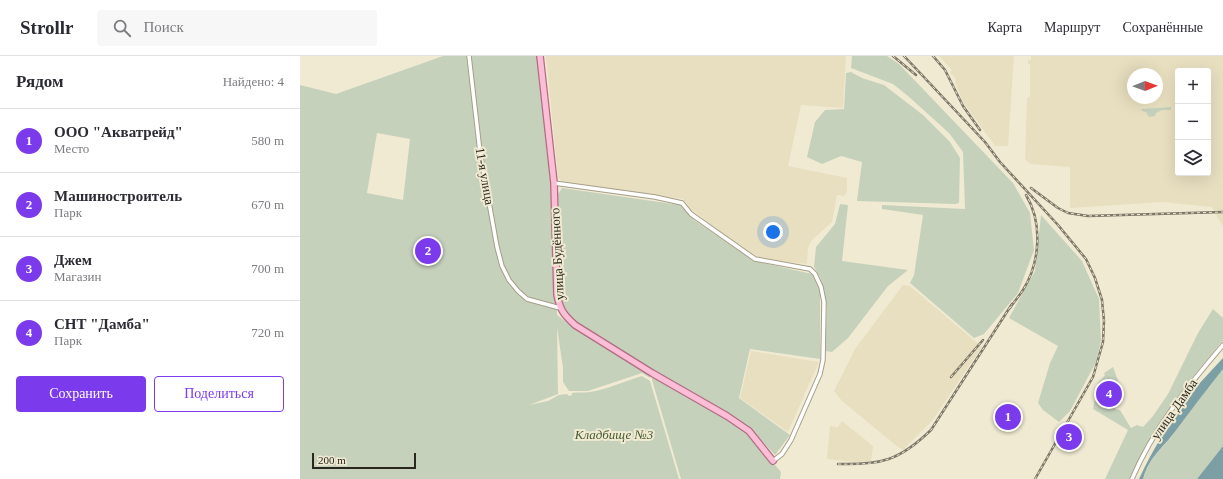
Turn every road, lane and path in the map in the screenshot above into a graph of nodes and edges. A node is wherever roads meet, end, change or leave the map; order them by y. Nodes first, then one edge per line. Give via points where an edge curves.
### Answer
1 (469, 56) edge
2 (540, 56) edge
3 (554, 183) junction
4 (560, 308) junction
5 (1223, 345) edge
6 (773, 461) joint
7 (1132, 479) edge

1 - 4 street, 11-я улица via 480,152 497,246 508,280 527,298
2 - 3 main road, улица Будённого
3 - 4 main road, улица Будённого via 557,295
3 - 6 street via 682,203 691,214 755,259 810,269 815,274 824,302 823,360 820,374 791,440 782,454
4 - 6 main road, улица Будённого via 575,325 749,430
5 - 7 street, улица Дамба via 1197,376 1155,435

